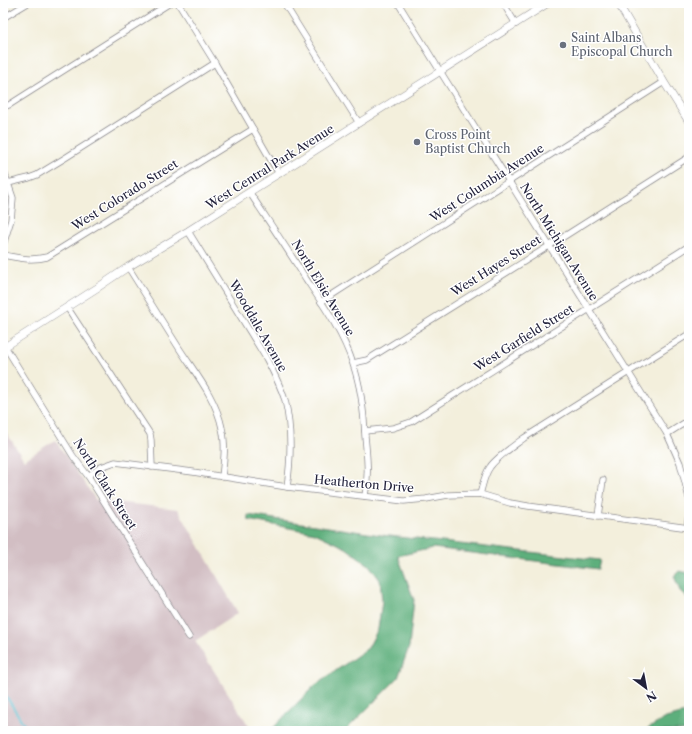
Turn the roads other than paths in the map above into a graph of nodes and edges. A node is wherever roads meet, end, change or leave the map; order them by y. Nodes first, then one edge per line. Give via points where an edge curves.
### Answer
1 (28, 3) edge
2 (170, 3) edge
3 (178, 3) edge
4 (284, 3) edge
5 (398, 3) edge
6 (503, 3) edge
7 (548, 3) edge
8 (618, 3) edge
9 (3, 18) edge
10 (516, 24) junction
11 (215, 63) junction
12 (440, 71) junction
13 (664, 82) junction
14 (3, 107) edge
15 (689, 122) edge
16 (359, 123) junction
17 (253, 129) junction
18 (689, 157) edge
19 (3, 169) edge
20 (279, 174) junction
21 (509, 182) junction
22 (8, 183) junction
23 (250, 193) junction
24 (188, 231) junction
25 (3, 245) edge
26 (549, 246) junction
27 (689, 246) edge
28 (3, 255) edge
29 (128, 267) junction
30 (321, 302) junction
31 (67, 307) junction
32 (589, 310) junction
33 (689, 334) edge
34 (4, 346) edge
35 (353, 363) junction
36 (628, 373) junction
37 (689, 420) edge
38 (365, 431) junction
39 (667, 434) junction
40 (152, 467) junction
41 (88, 476) junction
42 (222, 477) junction
43 (603, 480) dead end
44 (287, 487) junction
45 (480, 494) junction
46 (365, 496) junction
47 (689, 498) edge
48 (689, 514) edge
49 (598, 516) junction
50 (688, 528) edge
51 (189, 637) dead end

1 - 9 street
2 - 14 street
3 - 11 street
4 - 16 street
5 - 12 street, North Michigan Avenue
6 - 10 street
7 - 10 street, West Central Park Avenue
8 - 13 street
10 - 12 street, West Central Park Avenue
11 - 17 street
11 - 22 street via 65,158 29,178
12 - 16 street, West Central Park Avenue
12 - 21 street, North Michigan Avenue
13 - 15 street
13 - 21 street, West Columbia Avenue
16 - 20 street, West Central Park Avenue
17 - 20 street
17 - 28 street, West Colorado Street via 47,257 26,259
18 - 26 street, West Hayes Street
19 - 22 street
20 - 23 street, West Central Park Avenue
21 - 26 street, North Michigan Avenue
21 - 30 street, West Columbia Avenue
22 - 25 street via 13,208
23 - 24 street, West Central Park Avenue
23 - 30 street, North Elsie Avenue
24 - 29 street, West Central Park Avenue
24 - 44 street, Wooddale Avenue via 277,379 285,400 290,428
26 - 32 street, North Michigan Avenue
26 - 35 street, West Hayes Street via 367,360
27 - 32 street, West Garfield Street
29 - 31 street, West Central Park Avenue
29 - 42 street via 212,401 224,440
30 - 35 street, North Elsie Avenue via 336,326
31 - 34 street, West Central Park Avenue
31 - 40 street via 150,434
32 - 36 street, North Michigan Avenue
32 - 38 street, West Garfield Street via 411,422 393,428
33 - 36 street
34 - 41 street, North Clark Street via 72,456
35 - 38 street, North Elsie Avenue
36 - 39 street, North Michigan Avenue
36 - 45 street via 524,438 503,455 490,467
37 - 39 street
38 - 46 street, North Elsie Avenue
39 - 47 street, North Michigan Avenue via 680,463
40 - 41 street, Heatherton Drive via 115,462
40 - 42 street, Heatherton Drive
41 - 51 street, North Clark Street
42 - 44 street, Heatherton Drive
43 - 49 street
44 - 46 street, Heatherton Drive
45 - 46 street, Heatherton Drive via 404,501
45 - 49 street, Heatherton Drive via 510,503
48 - 50 street
49 - 50 street, Heatherton Drive

